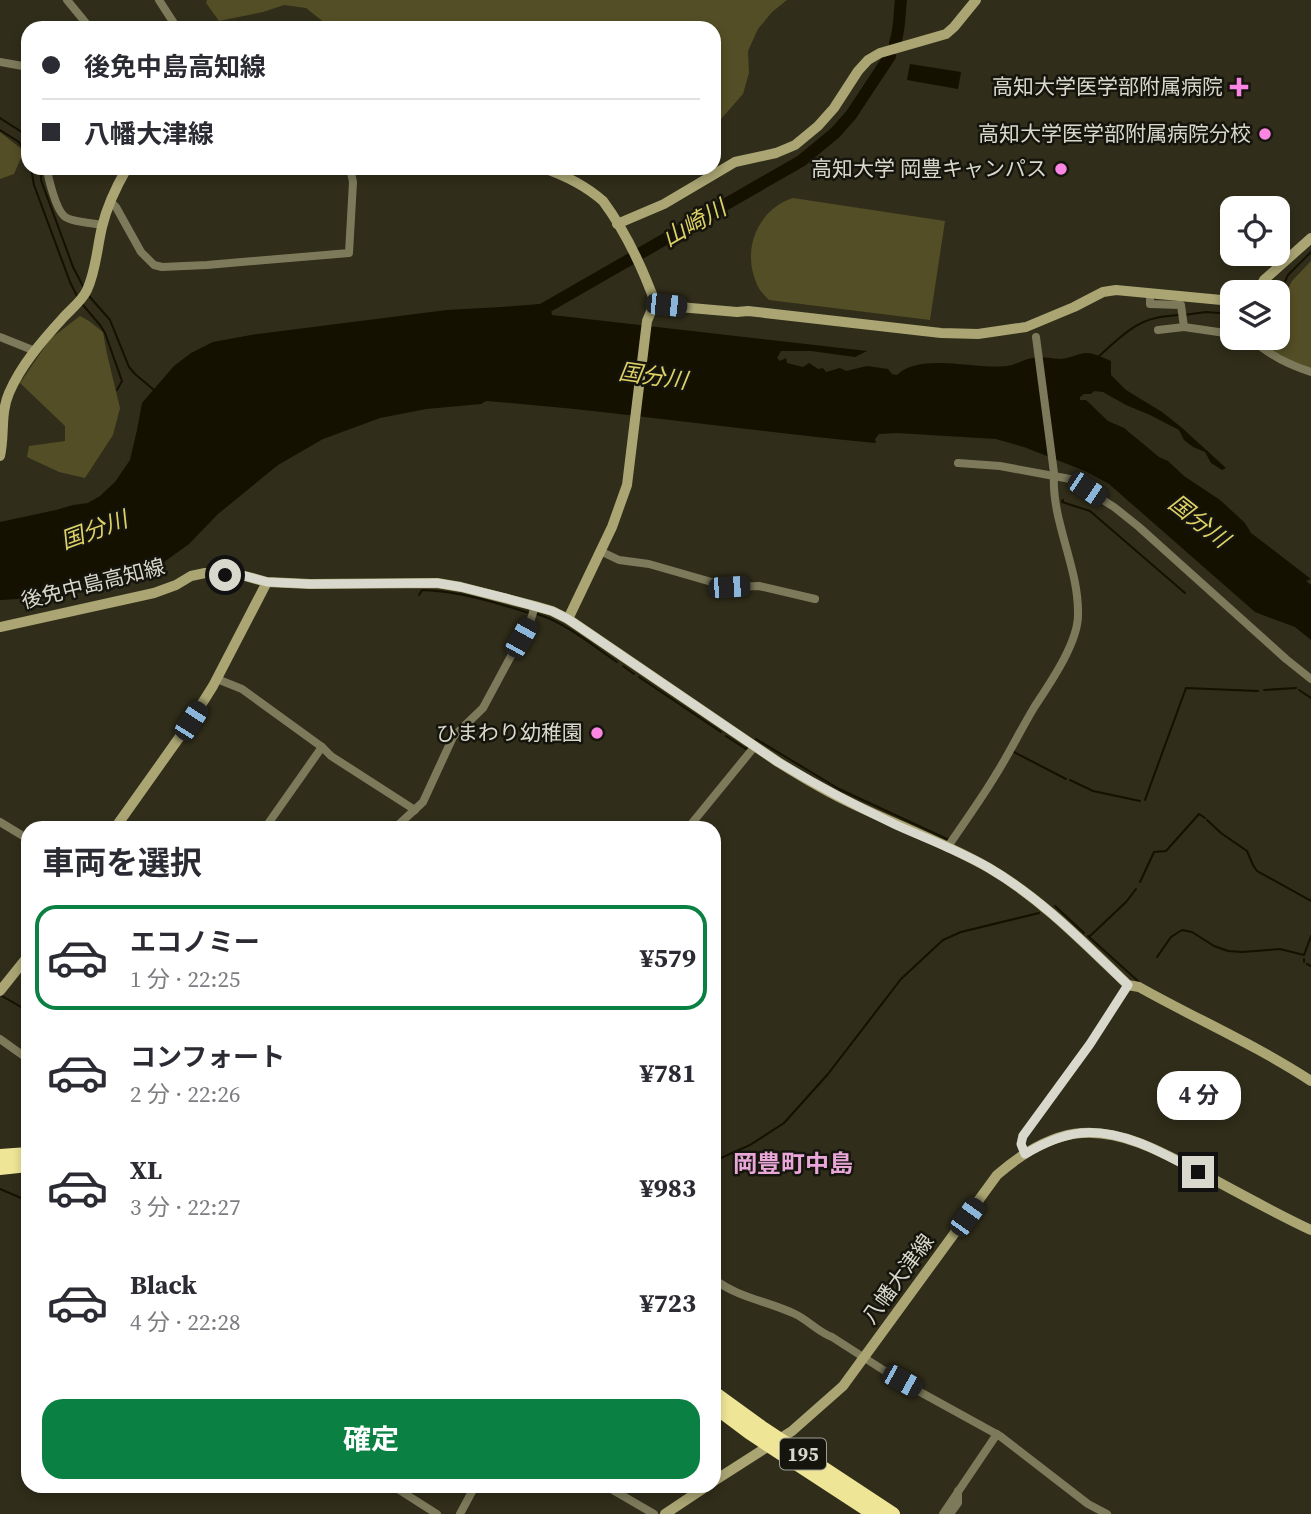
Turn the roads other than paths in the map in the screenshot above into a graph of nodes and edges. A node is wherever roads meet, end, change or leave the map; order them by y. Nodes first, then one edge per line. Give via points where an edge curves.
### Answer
1 (67, 0) edge
2 (159, 0) edge
3 (976, 0) edge
4 (84, 21) edge
5 (172, 21) edge
6 (0, 62) edge
7 (21, 66) edge
8 (721, 170) edge
9 (48, 175) edge
10 (123, 175) edge
11 (352, 175) edge
12 (558, 175) edge
13 (713, 175) edge
14 (110, 201) junction
15 (617, 223) junction
16 (103, 225) junction
17 (1311, 238) edge
18 (1264, 280) edge
19 (1150, 295) junction
20 (1220, 300) edge
21 (653, 309) junction
22 (1031, 324) junction
23 (1184, 324) junction
24 (1158, 330) dead end
25 (1220, 332) edge
26 (0, 337) edge
27 (1036, 338) joint
28 (1266, 350) edge
29 (35, 351) junction
30 (1311, 372) edge
31 (0, 456) edge
32 (958, 463) dead end
33 (1054, 475) junction
34 (600, 551) junction
35 (267, 582) junction
36 (815, 599) dead end
37 (534, 606) junction
38 (568, 619) junction
39 (0, 627) edge
40 (217, 679) junction
41 (1311, 679) edge
42 (755, 746) junction
43 (322, 747) junction
44 (415, 810) junction
45 (120, 821) edge
46 (270, 821) edge
47 (403, 821) edge
48 (694, 821) edge
49 (0, 822) edge
50 (21, 835) edge
51 (947, 848) junction
52 (21, 965) edge
53 (1128, 985) junction
54 (0, 991) edge
55 (0, 1039) edge
56 (21, 1054) edge
57 (1310, 1077) edge
58 (21, 1154) edge
59 (1025, 1154) junction
60 (0, 1156) edge
61 (21, 1166) edge
62 (0, 1168) edge
63 (1311, 1230) edge
64 (721, 1284) edge
65 (864, 1358) junction
66 (721, 1399) edge
67 (721, 1410) edge
68 (997, 1434) junction
69 (774, 1442) junction
70 (721, 1476) edge
71 (958, 1491) junction
72 (404, 1493) edge
73 (471, 1493) edge
74 (618, 1493) edge
75 (696, 1493) edge
76 (438, 1514) edge
77 (460, 1514) edge
78 (654, 1514) edge
79 (665, 1514) edge
80 (874, 1514) edge
81 (893, 1514) edge
82 (943, 1514) edge
83 (950, 1514) edge
84 (1107, 1514) edge

1 - 4 street
2 - 5 street
3 - 8 street via 946,34 868,60 834,108 795,145
6 - 7 street
9 - 16 street via 62,215
10 - 14 street
11 - 14 street via 349,253 162,267 141,252
12 - 15 street via 596,195
13 - 15 street via 664,204
14 - 16 street
15 - 21 street via 646,278
16 - 29 street via 83,295
17 - 18 street
19 - 20 street
19 - 22 street via 1103,292
19 - 23 street via 1150,304 1181,305
21 - 22 street via 761,313 965,334
21 - 34 street via 646,330 627,485
22 - 27 street
23 - 24 street
23 - 25 street
26 - 29 street
27 - 33 street
28 - 30 street
29 - 31 street via 8,393 2,412
32 - 33 street
33 - 41 street via 1070,479 1114,507
33 - 51 street via 1059,522 1076,587 1075,634 999,770
34 - 36 street via 619,560 644,562 729,587 759,586
34 - 38 street
35 - 37 street, 後免中島高知線 via 437,583
35 - 39 street, 後免中島高知線 via 197,574 154,593
35 - 40 street
37 - 38 street, 後免中島高知線
37 - 44 street via 493,692 453,737
38 - 42 street, 後免中島高知線
40 - 43 street via 242,689
40 - 45 street
42 - 48 street
42 - 51 street, 後免中島高知線 via 850,803
43 - 44 street
43 - 46 street
44 - 47 street
49 - 50 street
51 - 53 street, 後免中島高知線 via 1024,891
52 - 54 street
53 - 57 street, 後免中島高知線
53 - 59 street via 1023,1136
55 - 56 street
58 - 60 highway
59 - 63 street, 八幡大津線 via 1057,1138 1081,1133 1125,1138
59 - 65 street, 八幡大津線 via 997,1175
61 - 62 highway
64 - 65 street via 796,1314
65 - 68 street
65 - 69 street, 八幡大津線 via 843,1386
66 - 69 highway, 195
67 - 69 highway, 195
68 - 71 street
68 - 84 street
69 - 70 street, 八幡大津線
69 - 80 highway, 195
69 - 81 highway, 195
71 - 82 street
71 - 83 street via 958,1503
72 - 76 street
73 - 77 street
74 - 78 street
75 - 79 street

